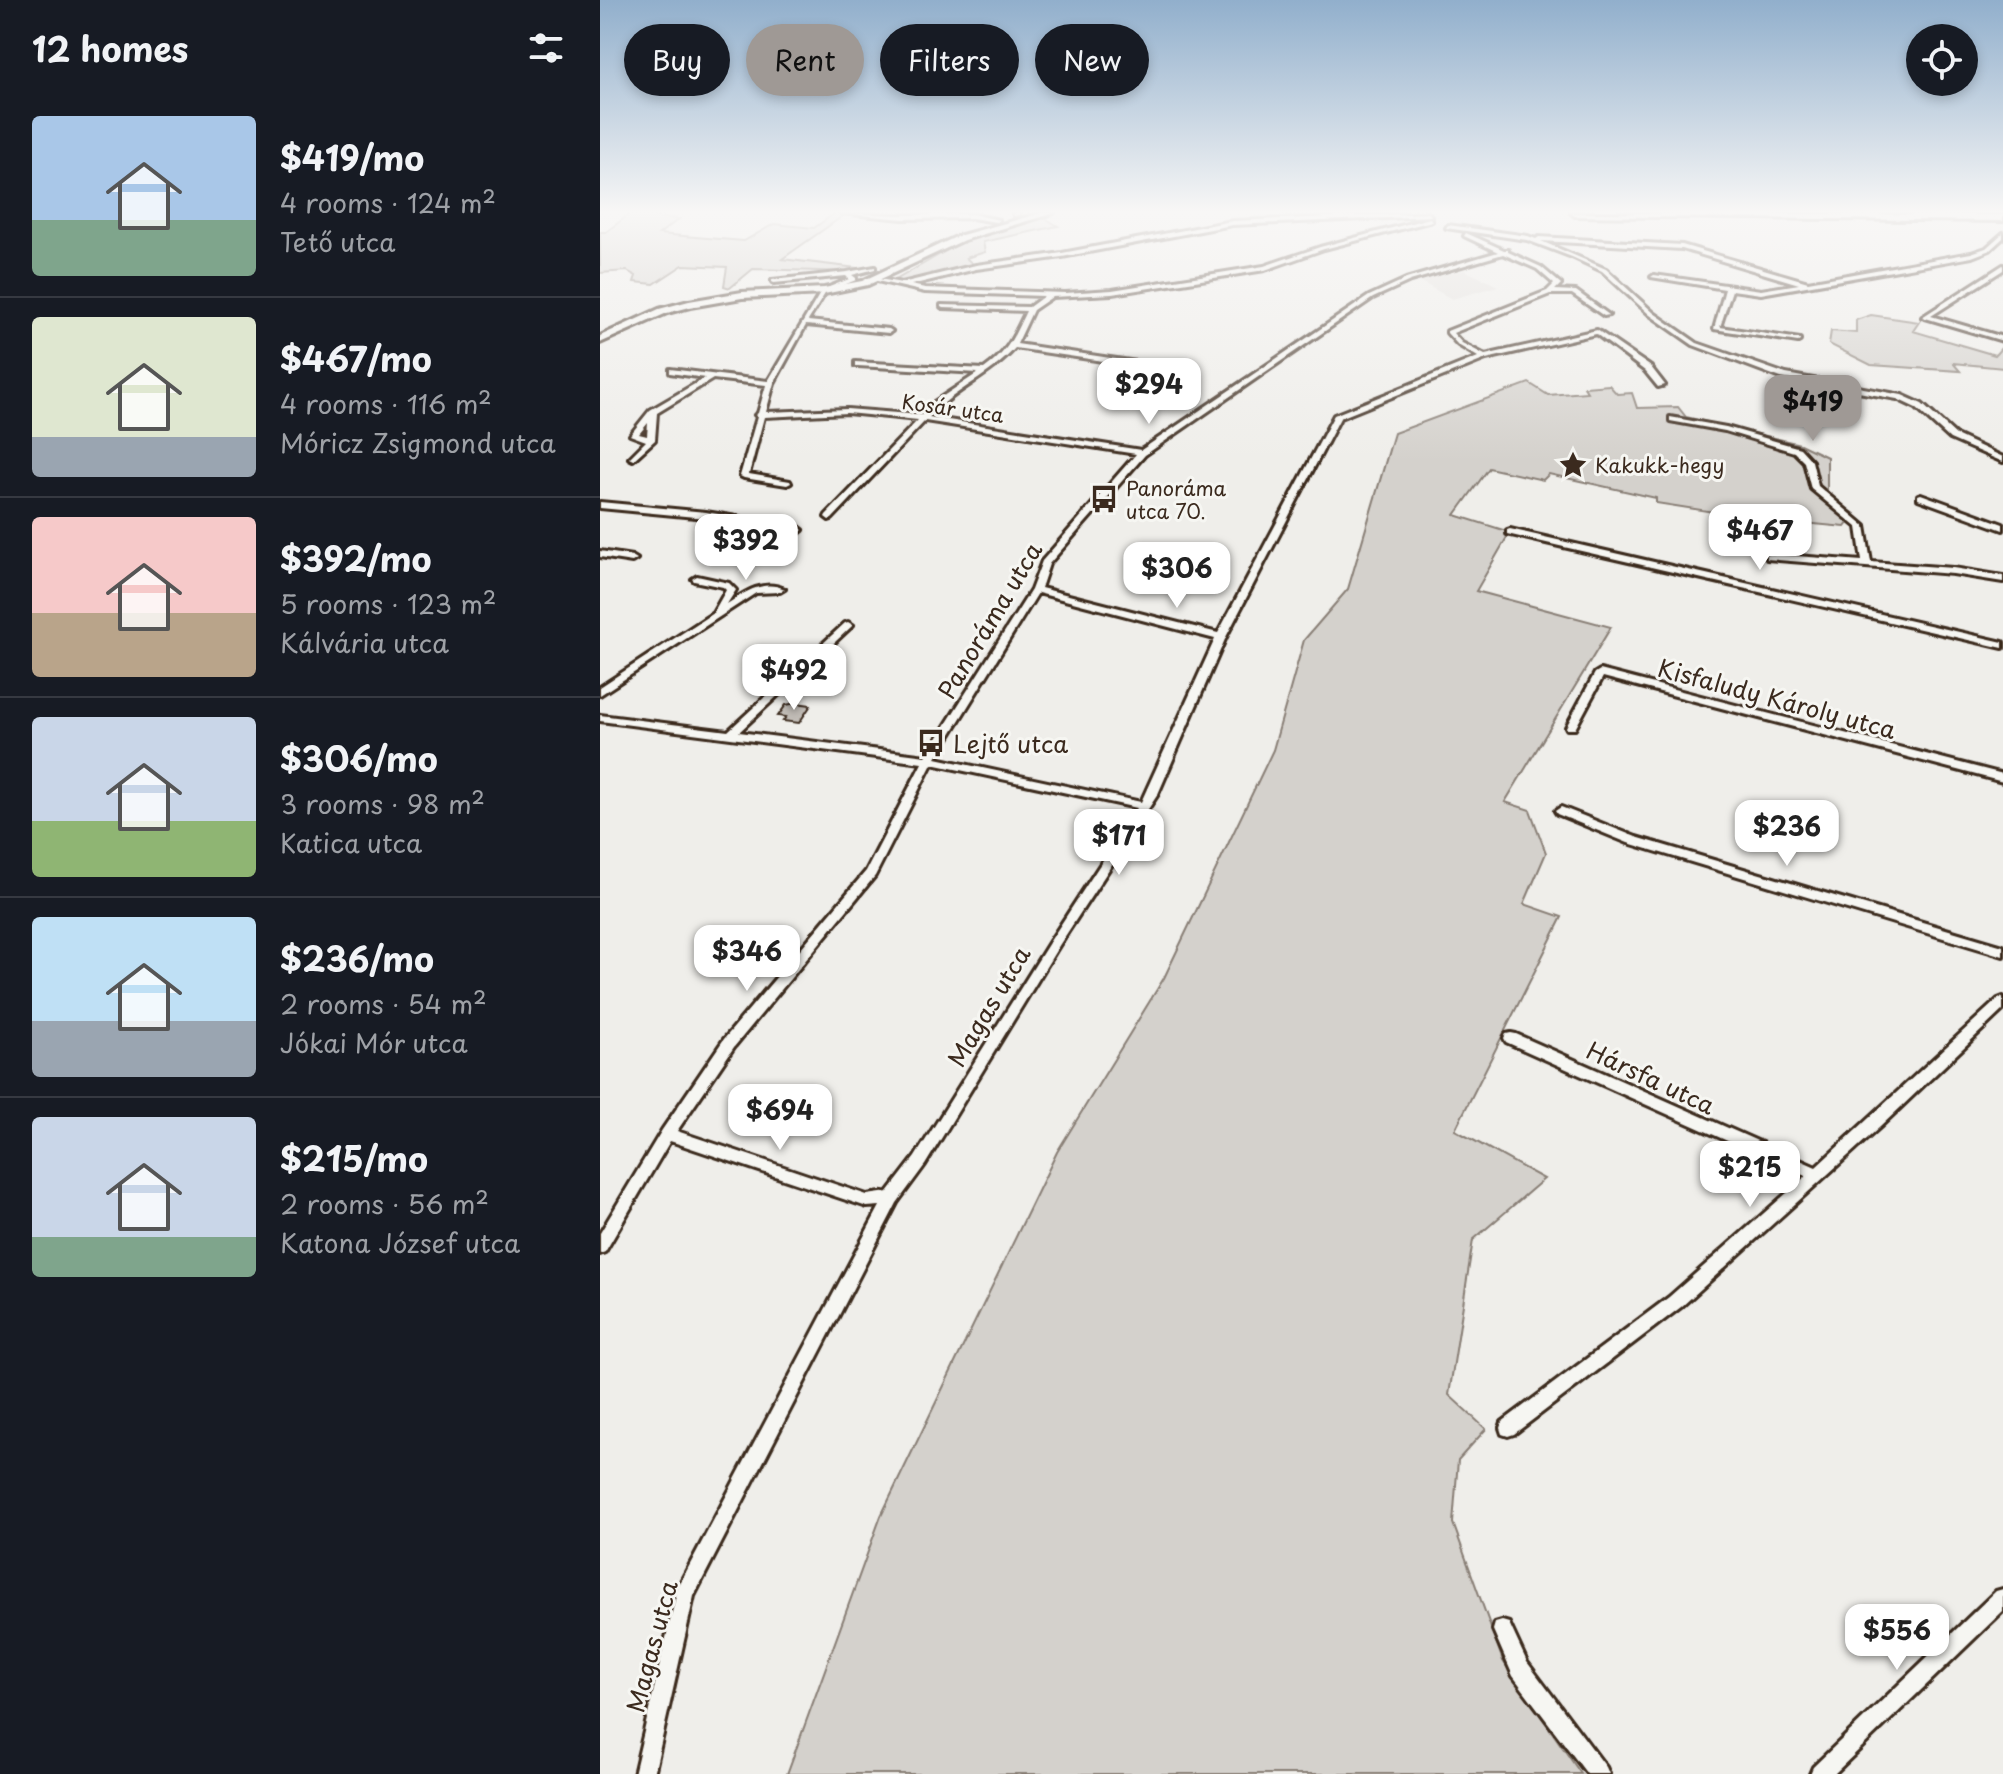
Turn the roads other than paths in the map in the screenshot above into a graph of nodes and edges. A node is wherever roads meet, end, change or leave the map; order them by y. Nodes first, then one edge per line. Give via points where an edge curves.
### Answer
1 (738, 296) edge
2 (821, 296) edge
3 (1048, 296) edge
4 (1374, 296) edge
5 (1540, 296) edge
6 (1579, 296) edge
7 (1632, 296) edge
8 (1726, 296) edge
9 (1958, 296) edge
10 (943, 306) dead end
11 (1030, 309) junction
12 (1606, 315) dead end
13 (804, 323) junction
14 (889, 331) dead end
15 (2002, 339) edge
16 (600, 340) edge
17 (1798, 340) dead end
18 (1013, 346) junction
19 (1484, 357) junction
20 (858, 364) dead end
21 (1157, 367) dead end
22 (673, 371) dead end
23 (988, 371) junction
24 (712, 377) junction
25 (770, 383) junction
26 (1661, 385) dead end
27 (653, 412) junction
28 (759, 415) junction
29 (924, 418) junction
30 (1673, 419) dead end
31 (651, 440) junction
32 (1142, 453) junction
33 (633, 458) dead end
34 (2003, 460) edge
35 (787, 483) dead end
36 (1921, 497) dead end
37 (600, 505) edge
38 (829, 517) dead end
39 (2003, 527) edge
40 (799, 530) dead end
41 (1510, 532) dead end
42 (600, 554) edge
43 (1770, 557) dead end
44 (632, 559) dead end
45 (1867, 563) junction
46 (697, 579) dead end
47 (2003, 579) edge
48 (780, 589) dead end
49 (1036, 590) junction
50 (713, 618) junction
51 (848, 625) dead end
52 (1221, 637) junction
53 (2003, 645) edge
54 (600, 692) edge
55 (600, 718) edge
56 (1571, 727) dead end
57 (731, 734) junction
58 (929, 760) junction
59 (2003, 778) edge
60 (1145, 806) junction
61 (1561, 811) dead end
62 (2003, 951) edge
63 (2003, 1002) edge
64 (1511, 1038) dead end
65 (667, 1134) junction
66 (1818, 1175) junction
67 (892, 1198) junction
68 (600, 1247) edge
69 (1508, 1428) dead end
70 (2003, 1598) edge
71 (1502, 1630) dead end
72 (644, 1774) edge
73 (1599, 1774) edge
74 (1820, 1774) edge

1 - 16 main road via 663,311
2 - 13 street
3 - 11 street
4 - 32 street, Panoráma utca
5 - 19 street via 1449,332
6 - 12 street
7 - 34 street via 1695,344 1784,376 1899,397 1919,406 1953,437
8 - 17 street via 1716,328
9 - 15 street via 1925,317
10 - 11 street
11 - 18 street
13 - 14 street
13 - 25 street
18 - 21 street
18 - 23 street
19 - 26 street, Magas utca via 1597,332 1648,369
19 - 52 street, Magas utca via 1337,417
20 - 23 street
22 - 24 street
23 - 29 street
24 - 25 street
24 - 27 street
25 - 28 street
27 - 31 street
27 - 31 street via 634,435
28 - 29 street, Kosár utca via 847,411
28 - 35 street via 744,476
29 - 32 street, Kosár utca
29 - 38 street
30 - 45 street via 1797,450 1808,461 1814,487 1861,526
31 - 33 street
32 - 49 street, Panoráma utca via 1045,563
36 - 39 street
37 - 40 street
41 - 53 street
42 - 44 street
43 - 45 street
45 - 47 street
46 - 50 street via 731,590
48 - 50 street via 754,590
49 - 52 street
49 - 58 street, Panoráma utca
50 - 54 street
51 - 57 street
52 - 60 street, Magas utca
55 - 57 street
56 - 59 street, Kisfaludy Károly utca via 1600,673
57 - 58 street
58 - 60 street
58 - 65 street, Panoráma utca via 871,873 729,1043
60 - 67 street, Magas utca
61 - 62 street via 1632,840
63 - 66 street
64 - 66 street, Hársfa utca
65 - 67 street via 867,1201
65 - 68 street, Panoráma utca
66 - 69 street via 1675,1302
67 - 72 street, Magas utca via 685,1594
70 - 74 street
71 - 73 street via 1520,1669

